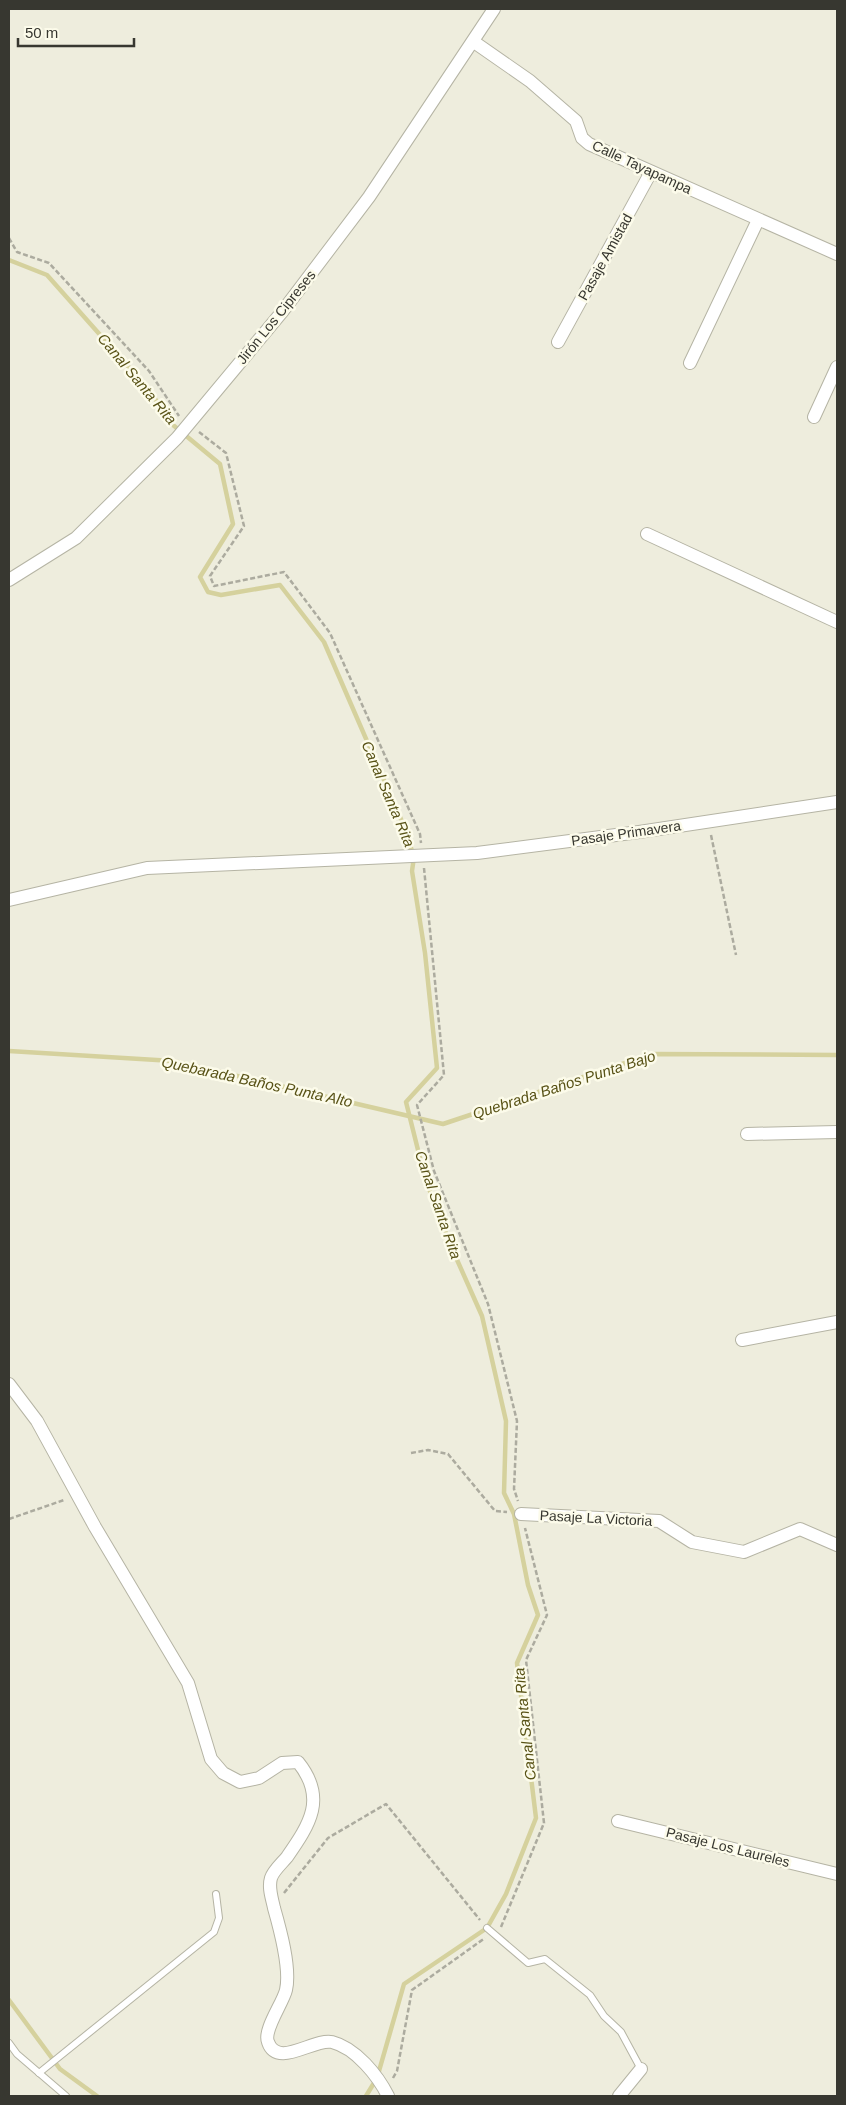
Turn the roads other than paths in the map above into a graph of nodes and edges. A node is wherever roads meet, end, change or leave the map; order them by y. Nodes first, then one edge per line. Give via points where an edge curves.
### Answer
1 (494, 9) edge
2 (474, 42) junction
3 (651, 172) junction
4 (758, 220) junction
5 (837, 254) edge
6 (558, 342) dead end
7 (690, 363) dead end
8 (837, 367) edge
9 (814, 417) dead end
10 (647, 534) dead end
11 (9, 580) edge
12 (837, 622) edge
13 (837, 802) edge
14 (9, 900) edge
15 (837, 1132) edge
16 (747, 1134) dead end
17 (837, 1322) edge
18 (742, 1340) dead end
19 (9, 1384) edge
20 (521, 1514) road end
21 (837, 1544) edge
22 (618, 1820) dead end
23 (837, 1874) edge
24 (216, 1894) dead end
25 (490, 1931) road end
26 (9, 2043) edge
27 (641, 2069) joint
28 (39, 2072) junction
29 (387, 2094) edge
30 (66, 2096) edge
31 (619, 2096) edge

1 - 2 street, Jirón Los Cipreses
2 - 3 street, Calle Tayapampa via 530,81 576,121 582,138 589,144
2 - 11 street, Jirón Los Cipreses via 369,197 282,312 178,438 76,538
3 - 4 street, Calle Tayapampa
3 - 6 street, Pasaje Amistad
4 - 5 street, Calle Tayapampa
4 - 7 street
8 - 9 street
10 - 12 street
13 - 14 street, Pasaje Primavera via 476,853 147,868
15 - 16 street
17 - 18 street
19 - 29 street via 37,1421 188,1683 211,1759 222,1773 240,1782 258,1778 282,1762 298,1762 308,1776 314,1798 310,1822 271,1878 270,1896 286,1960 286,1989 266,2034 268,2043 275,2052 288,2054 314,2044 332,2042 351,2051 377,2078
20 - 21 street, Pasaje La Victoria via 659,1521 692,1542 744,1552 800,1529
22 - 23 street, Pasaje Los Laureles
24 - 28 lane via 219,1918 214,1932
25 - 27 lane via 528,1963 545,1959 590,1996 621,2032
26 - 28 lane
27 - 31 street
28 - 30 lane

